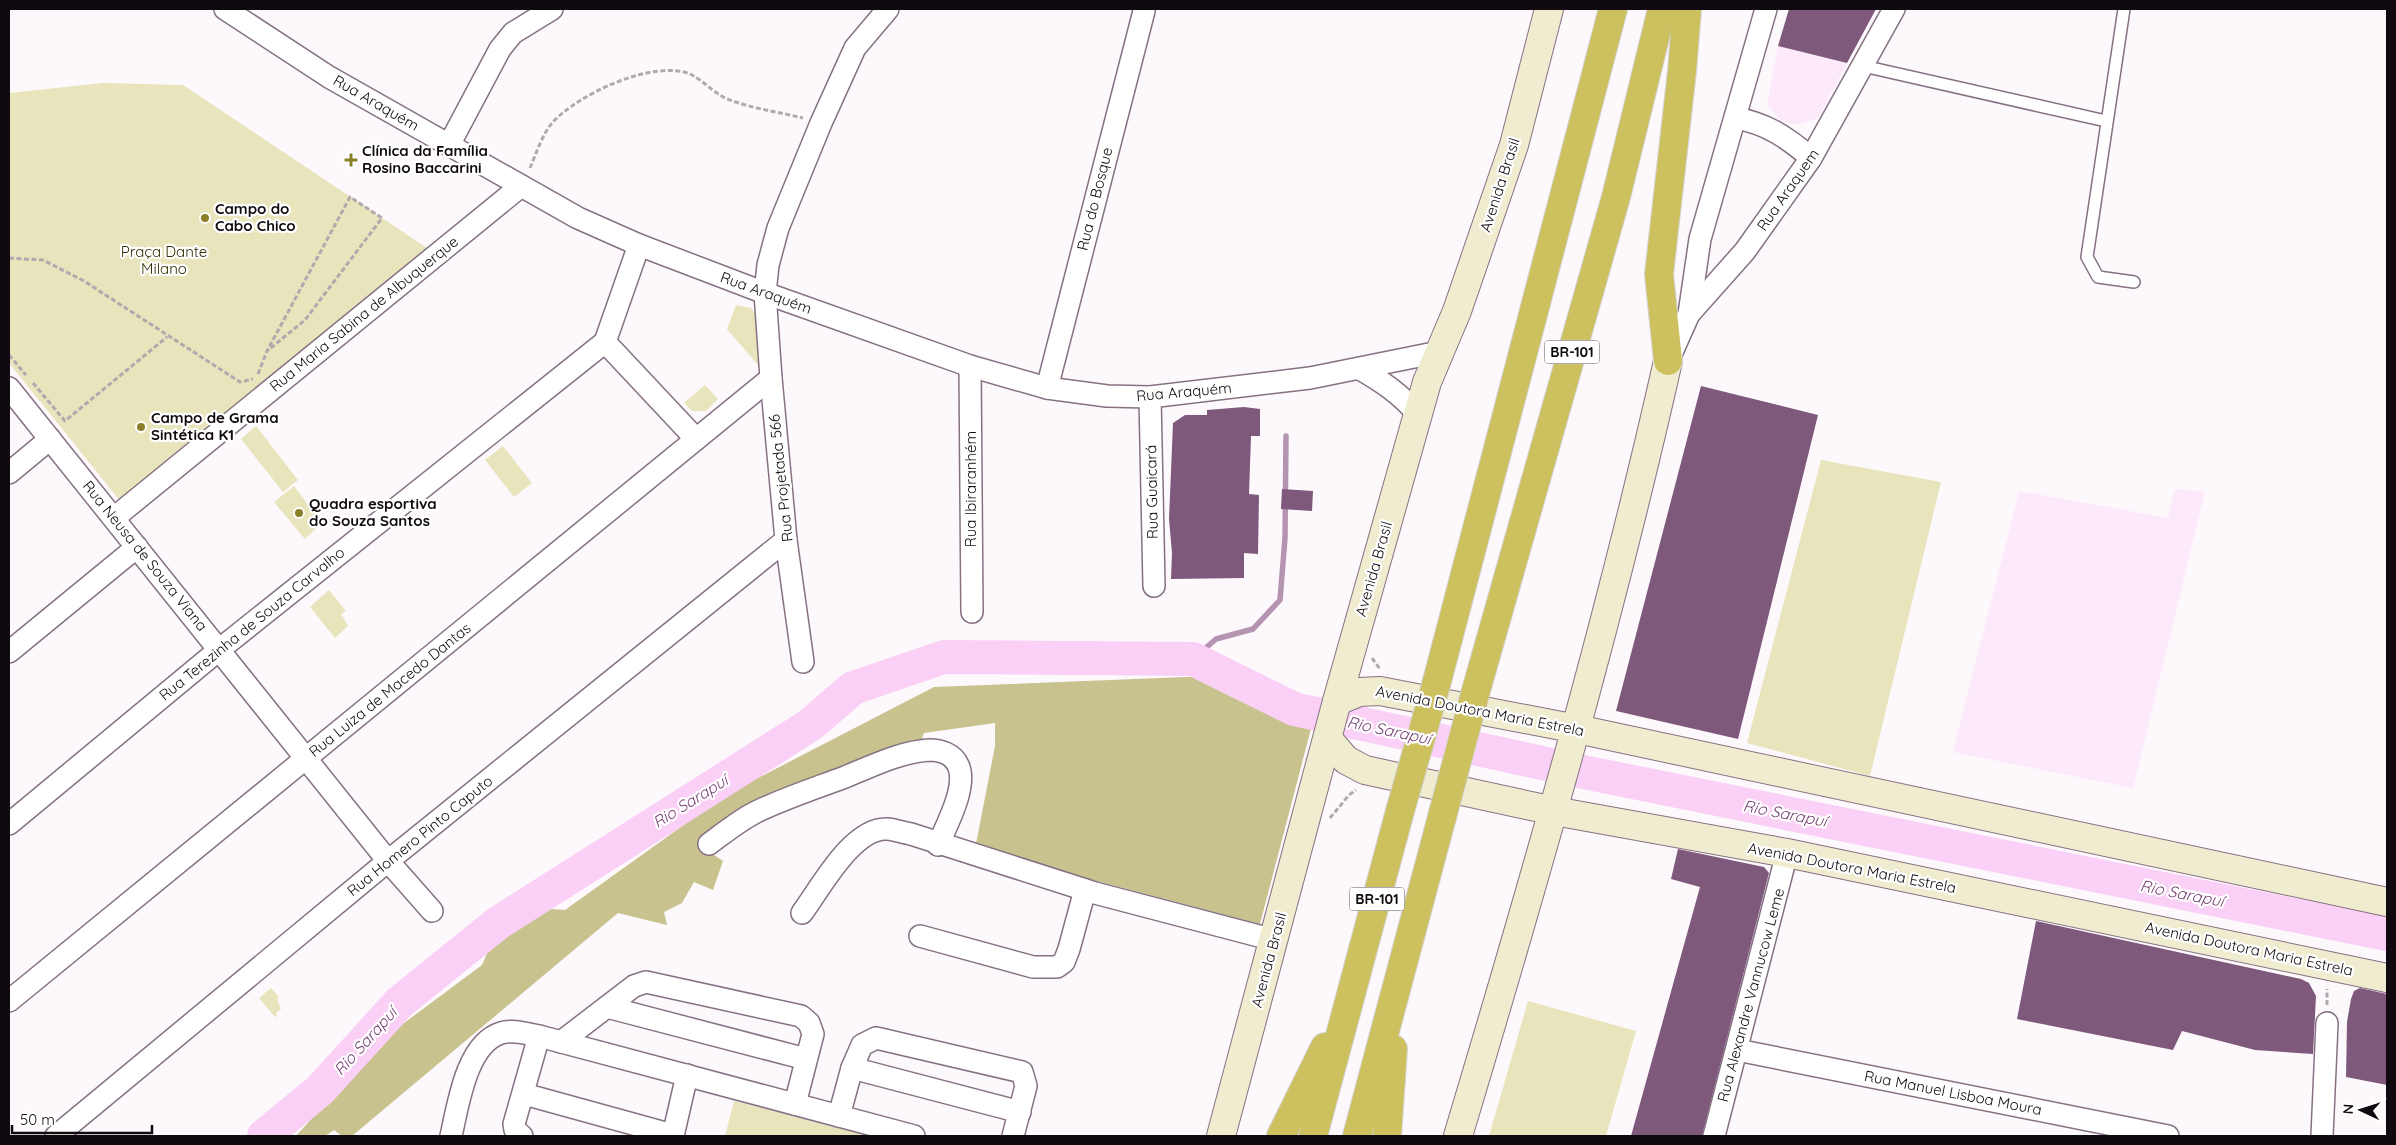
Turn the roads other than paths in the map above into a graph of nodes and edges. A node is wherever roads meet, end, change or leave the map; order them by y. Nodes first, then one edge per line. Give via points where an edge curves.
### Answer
1 (225, 9) edge
2 (552, 9) edge
3 (888, 9) edge
4 (1549, 9) edge
5 (1613, 9) edge
6 (1662, 9) edge
7 (1687, 9) edge
8 (1766, 9) edge
9 (1894, 9) edge
10 (2124, 9) edge
11 (1144, 11) dead end
12 (1863, 66) junction
13 (1735, 118) junction
14 (2106, 121) junction
15 (449, 145) junction
16 (1811, 158) junction
17 (521, 186) junction
18 (639, 245) junction
19 (2134, 282) dead end
20 (765, 294) junction
21 (1689, 314) junction
22 (605, 342) junction
23 (1439, 352) junction
24 (1668, 361) junction
25 (970, 366) junction
26 (1360, 369) junction
27 (771, 378) junction
28 (9, 388) edge
29 (1047, 388) junction
30 (1150, 397) junction
31 (1418, 414) junction
32 (50, 439) junction
33 (696, 439) junction
34 (9, 473) edge
35 (114, 518) junction
36 (786, 540) junction
37 (138, 547) junction
38 (1154, 586) dead end
39 (972, 612) dead end
40 (220, 649) junction
41 (9, 652) edge
42 (803, 662) dead end
43 (1588, 685) junction
44 (1336, 704) junction
45 (1328, 736) junction
46 (1614, 737) junction
47 (1573, 741) junction
48 (307, 757) junction
49 (1557, 801) junction
50 (1582, 816) junction
51 (9, 824) edge
52 (1547, 837) junction
53 (708, 844) dead end
54 (938, 844) junction
55 (1787, 854) junction
56 (388, 861) junction
57 (1085, 890) junction
58 (2387, 902) edge
59 (432, 911) dead end
60 (802, 914) dead end
61 (920, 936) dead end
62 (1274, 940) junction
63 (2387, 978) edge
64 (1398, 983) junction
65 (1354, 987) junction
66 (9, 1001) edge
67 (607, 1007) junction
68 (2327, 1023) road end
69 (539, 1036) junction
70 (561, 1042) junction
71 (1737, 1050) junction
72 (806, 1058) junction
73 (852, 1068) junction
74 (687, 1075) junction
75 (524, 1094) junction
76 (795, 1104) junction
77 (1020, 1112) junction
78 (839, 1116) junction
79 (56, 1136) edge
80 (450, 1136) edge
81 (522, 1136) edge
82 (673, 1136) edge
83 (914, 1136) edge
84 (1013, 1136) edge
85 (1221, 1136) edge
86 (1282, 1136) edge
87 (1313, 1136) edge
88 (1358, 1136) edge
89 (1387, 1136) edge
90 (1458, 1136) edge
91 (1714, 1136) edge
92 (2168, 1136) edge
93 (2322, 1136) edge

1 - 15 street, Rua Araquém via 329,77
2 - 15 street via 513,33 500,49
3 - 20 street, Rua Projetada 566 via 855,48 821,123 778,228 768,265
4 - 23 street, Avenida Brasil via 1514,145 1457,311
5 - 65 highway, BR-101, bridge
6 - 64 highway, BR-101, bridge via 1616,197
7 - 24 highway via 1660,274
8 - 13 street
9 - 12 street, Rua Araquem
10 - 14 lane
11 - 29 street, Rua do Bosque
12 - 14 lane
12 - 16 street, Rua Araquem
13 - 16 street via 1773,129
13 - 21 street via 1700,240
14 - 19 lane via 2087,257 2098,277
15 - 17 street, Rua Araquém
16 - 21 street, Rua Araquem via 1746,251
17 - 18 street, Rua Araquém via 578,218
17 - 35 street, Rua Maria Sabina de Albuquerque
18 - 20 street, Rua Araquém
18 - 22 street
20 - 25 street, Rua Araquém
20 - 27 street, Rua Projetada 566
21 - 24 street, Rua Araquem
22 - 33 street
22 - 40 street, Rua Terezinha de Souza Carvalho
23 - 26 street, Rua Araquém
23 - 31 street, Avenida Brasil
24 - 43 street via 1642,477
25 - 29 street, Rua Araquém
25 - 39 street, Rua Ibiraranhém
26 - 30 street, Rua Araquém
26 - 31 street via 1393,389
27 - 33 street, Rua Luiza de Macedo Dantas
27 - 36 street, Rua Projetada 566
28 - 32 street, Rua Neusa de Souza Viana
29 - 30 street, Rua Araquém via 1107,396
30 - 38 street, Rua Guaicará
31 - 44 street, Avenida Brasil
32 - 34 street
32 - 35 street, Rua Neusa de Souza Viana
33 - 48 street, Rua Luiza de Macedo Dantas
35 - 37 street, Rua Neusa de Souza Viana
36 - 42 street, Rua Projetada 566
36 - 56 street, Rua Homero Pinto Caputo
37 - 40 street, Rua Neusa de Souza Viana
37 - 41 street
40 - 48 street, Rua Neusa de Souza Viana
40 - 51 street, Rua Terezinha de Souza Carvalho
43 - 46 street via 1598,714
43 - 47 street
44 - 45 street, Avenida Brasil
44 - 47 street, Avenida Doutora Maria Estrela via 1359,692 1380,691
45 - 49 street, Avenida Doutora Maria Estrela via 1346,760 1365,770
45 - 62 street, Avenida Brasil
46 - 47 street, Avenida Doutora Maria Estrela
46 - 58 street, Avenida Doutora Maria Estrela
47 - 49 street
48 - 56 street, Rua Neusa de Souza Viana
48 - 66 street, Rua Luiza de Macedo Dantas
49 - 50 street, Avenida Doutora Maria Estrela
49 - 52 street
50 - 52 street via 1565,823
50 - 55 street, Avenida Doutora Maria Estrela
52 - 90 street
53 - 54 street via 755,813 782,800 901,755 930,750 943,751 953,757 959,766 961,780 956,803
54 - 57 street
54 - 60 street via 887,829 872,832 841,857
55 - 63 street, Avenida Doutora Maria Estrela
55 - 71 street, Rua Alexandre Vannucow Leme
56 - 59 street, Rua Neusa de Souza Viana
56 - 79 street, Rua Homero Pinto Caputo
57 - 61 street via 1069,949 1064,962 1057,967 1034,967
57 - 62 street
62 - 85 street, Avenida Brasil
64 - 88 highway, BR-101
64 - 89 highway
65 - 86 highway
65 - 87 highway, BR-101
67 - 70 street
67 - 72 street
67 - 72 street via 634,986 646,982 801,1016 809,1023 813,1034
68 - 93 street
69 - 70 street
69 - 75 street
69 - 80 street via 508,1032 486,1041 467,1071
70 - 74 street
71 - 91 street, Rua Alexandre Vannucow Leme
71 - 92 street, Rua Manuel Lisboa Moura
72 - 76 street
73 - 77 street
73 - 77 street via 862,1045 876,1038 1022,1072 1026,1086
73 - 78 street
74 - 76 street
74 - 82 street
75 - 81 street via 514,1124
75 - 82 street
76 - 78 street
77 - 84 street
78 - 83 street

